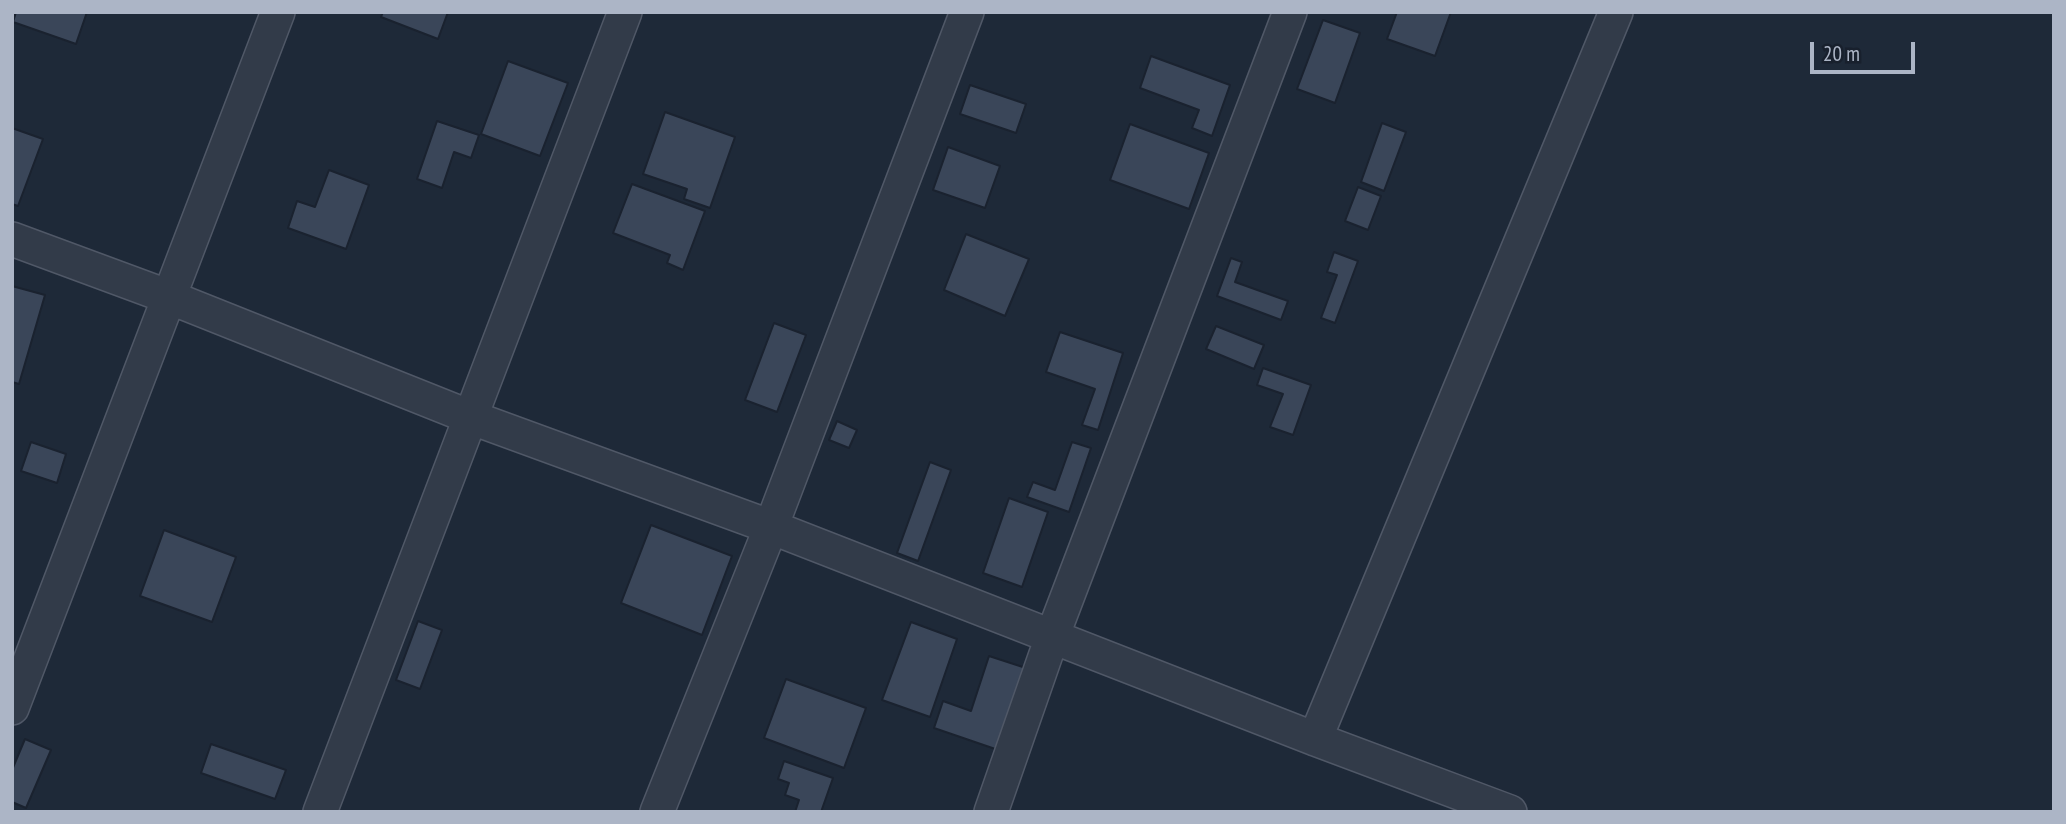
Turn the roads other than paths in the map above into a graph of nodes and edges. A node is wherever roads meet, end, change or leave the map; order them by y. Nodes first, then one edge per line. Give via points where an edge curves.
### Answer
1 (278, 12) edge
2 (625, 12) edge
3 (967, 12) edge
4 (1290, 12) edge
5 (1616, 12) edge
6 (12, 239) edge
7 (169, 297) junction
8 (470, 417) junction
9 (771, 527) junction
10 (1052, 637) junction
11 (12, 708) edge
12 (1315, 739) junction
13 (320, 812) edge
14 (657, 812) edge
15 (991, 812) edge
16 (1510, 812) edge

1 - 7 street
2 - 8 street
3 - 9 street
4 - 10 street
5 - 12 street
6 - 7 street
7 - 8 street
7 - 11 street
8 - 9 street
8 - 13 street
9 - 10 street
9 - 14 street
10 - 12 street
10 - 15 street
12 - 16 street

